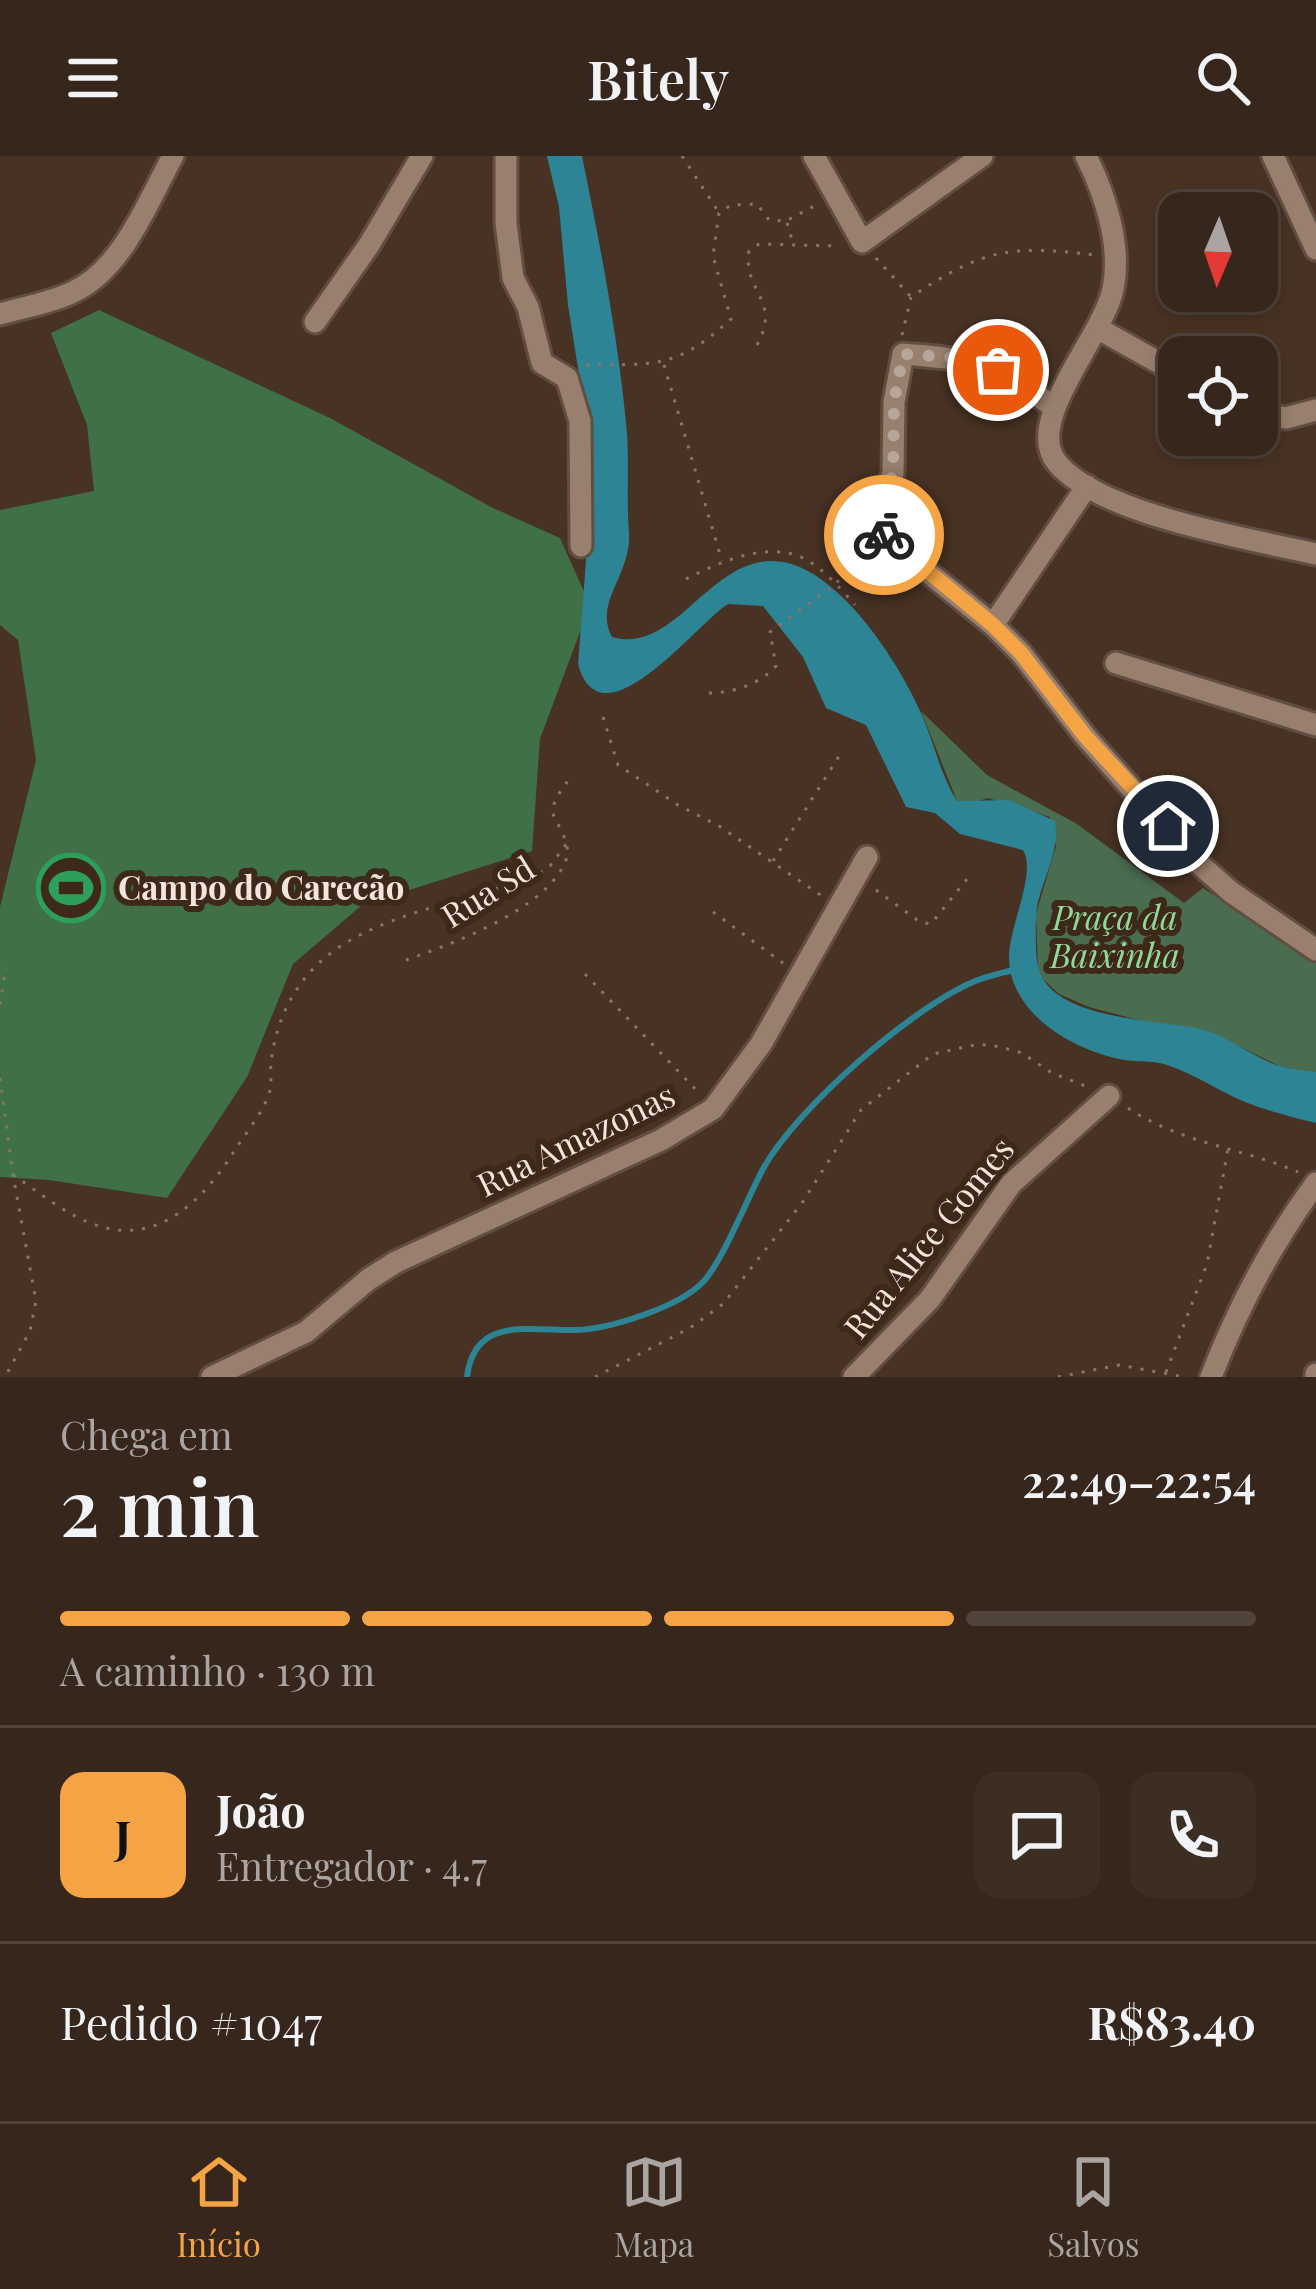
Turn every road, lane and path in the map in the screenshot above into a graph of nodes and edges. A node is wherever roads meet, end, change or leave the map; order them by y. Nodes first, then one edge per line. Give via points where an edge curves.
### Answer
1 (173, 156) edge
2 (422, 156) edge
3 (506, 156) edge
4 (682, 156) edge
5 (814, 156) edge
6 (982, 156) edge
7 (1086, 156) edge
8 (1273, 156) edge
9 (159, 167) edge
10 (834, 196) junction
11 (719, 213) junction
12 (786, 220) junction
13 (862, 242) junction
14 (793, 245) junction
15 (1315, 246) edge
16 (1114, 261) junction
17 (911, 297) junction
18 (0, 314) edge
19 (315, 322) dead end
20 (1099, 329) junction
21 (757, 345) dead end
22 (903, 354) junction
23 (1158, 362) edge
24 (664, 364) junction
25 (574, 366) dead end
26 (1054, 407) junction
27 (1316, 410) edge
28 (1278, 417) edge
29 (1087, 486) junction
30 (874, 528) junction
31 (581, 546) dead end
32 (1316, 554) edge
33 (722, 561) junction
34 (686, 579) dead end
35 (836, 584) junction
36 (855, 605) dead end
37 (993, 625) junction
38 (1116, 663) dead end
39 (710, 693) dead end
40 (603, 716) dead end
41 (1316, 725) edge
42 (841, 753) dead end
43 (571, 777) dead end
44 (567, 843) junction
45 (772, 862) junction
46 (862, 867) joint
47 (971, 874) dead end
48 (838, 908) junction
49 (713, 911) dead end
50 (1316, 950) edge
51 (406, 961) dead end
52 (6, 968) dead end
53 (585, 974) dead end
54 (799, 975) junction
55 (0, 1004) edge
56 (0, 1078) edge
57 (1109, 1096) junction
58 (713, 1108) junction
59 (1228, 1148) junction
60 (13, 1175) junction
61 (1308, 1178) edge
62 (1166, 1372) junction
63 (5, 1377) edge
64 (212, 1377) edge
65 (595, 1377) edge
66 (854, 1377) edge
67 (1058, 1377) edge
68 (1184, 1377) edge
69 (1211, 1377) edge

1 - 9 street
2 - 19 street
3 - 31 street via 513,278 542,363 567,378 580,421
4 - 11 path
5 - 10 street
6 - 13 street
7 - 16 street via 1105,203
8 - 15 street
9 - 18 street via 98,276 73,293
10 - 12 path
10 - 13 street
11 - 12 path via 757,204 769,220
11 - 24 path via 713,256 731,319
12 - 14 path
13 - 14 path
13 - 17 path
14 - 21 path via 749,251 746,268 767,307
16 - 17 path via 1001,251
16 - 20 street
17 - 22 path
20 - 23 street
20 - 26 street
22 - 26 street via 980,363
22 - 30 street via 893,473
24 - 25 path
24 - 33 path
26 - 29 street via 1051,454
27 - 28 street
29 - 32 street via 1171,518
29 - 37 street
30 - 35 path
30 - 37 street
33 - 34 path
33 - 35 path via 800,556
35 - 36 path
35 - 39 path via 770,632 776,666 769,674
37 - 50 street via 1196,861
38 - 41 street
40 - 45 path via 618,765
42 - 45 path
43 - 44 path, Rua Sd via 551,811
44 - 51 path, Rua Sd via 562,872 540,893 450,946
44 - 60 path via 536,875 364,934 315,967 285,1009 269,1094 212,1186 186,1210 135,1229 101,1227
45 - 48 path
46 - 47 path via 931,924
46 - 48 street, Rua Amazonas
48 - 54 street, Rua Amazonas
49 - 54 path
52 - 55 path
53 - 58 path
54 - 58 street, Rua Amazonas
56 - 60 path
57 - 59 path via 1155,1123
57 - 65 path via 1001,1047 933,1054 861,1110 723,1304
57 - 66 street, Rua Alice Gomes via 1011,1184 930,1299
58 - 64 street, Rua Amazonas via 661,1140 396,1262 306,1332
59 - 61 path
59 - 62 path via 1207,1264
60 - 63 path via 36,1301
61 - 69 street
62 - 67 path via 1119,1365
62 - 68 path

